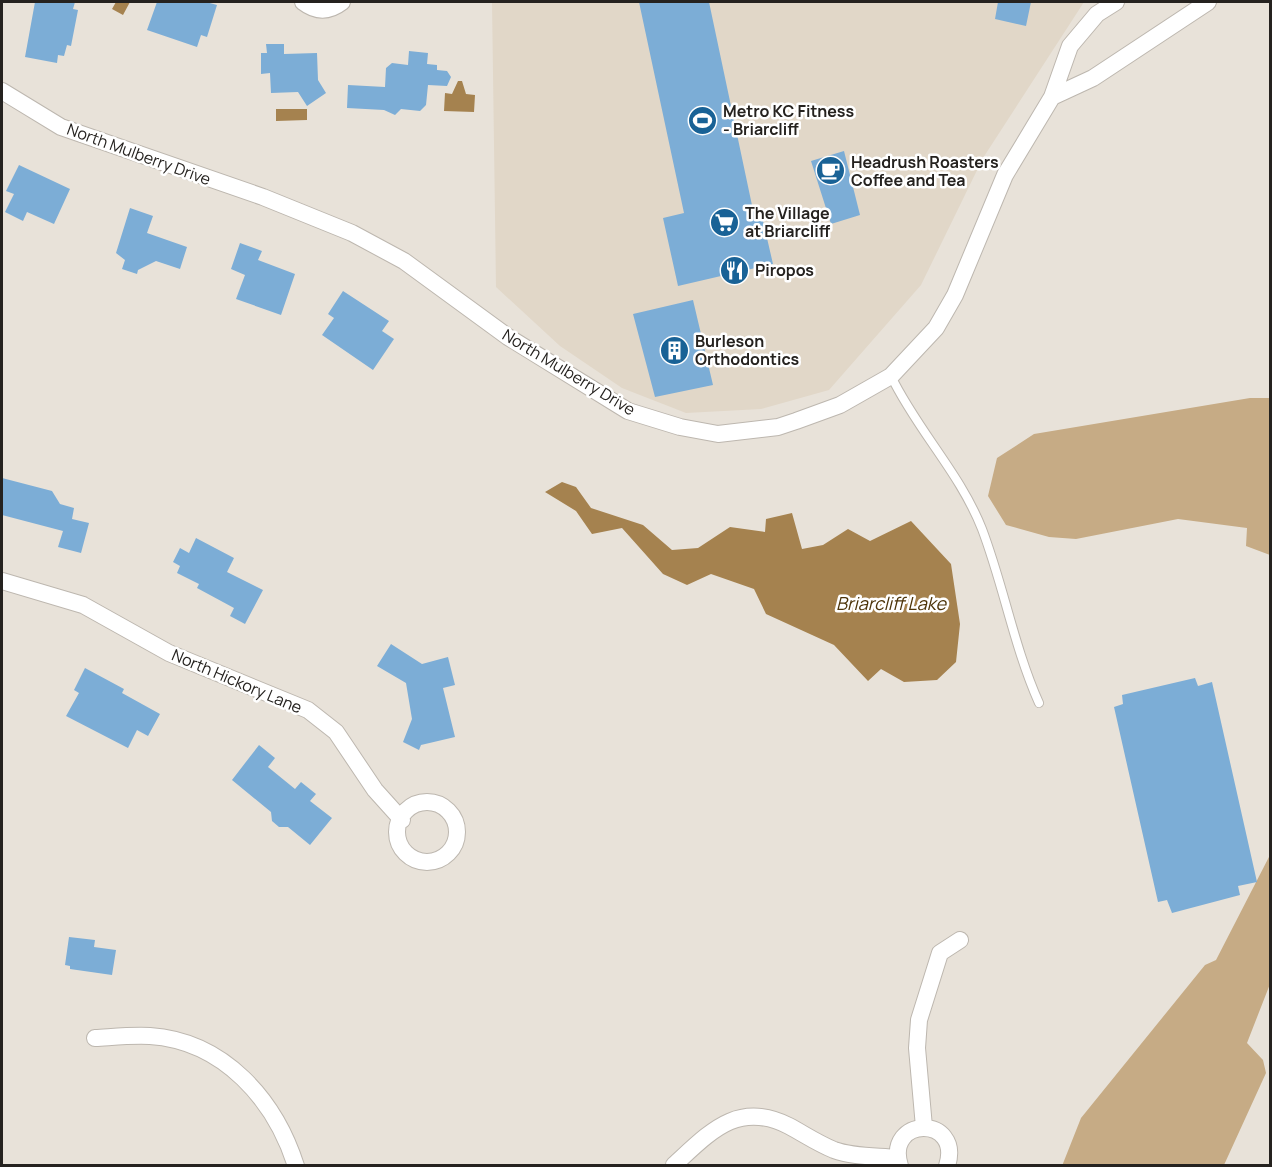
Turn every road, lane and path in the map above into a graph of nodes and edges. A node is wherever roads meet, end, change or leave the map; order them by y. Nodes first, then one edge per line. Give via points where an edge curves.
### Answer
1 (303, 2) edge
2 (342, 2) edge
3 (1116, 2) edge
4 (1208, 2) edge
5 (2, 91) edge
6 (1052, 97) junction
7 (891, 376) junction
8 (2, 581) edge
9 (1039, 703) dead end
10 (402, 820) dead end
11 (960, 940) dead end
12 (95, 1038) dead end
13 (924, 1127) junction
14 (899, 1162) edge
15 (674, 1165) edge
16 (296, 1166) edge
17 (947, 1166) edge

1 - 2 street via 326,10
3 - 6 street, North Mulberry Drive via 1097,14 1070,46
4 - 6 street via 1093,78
5 - 7 street, North Mulberry Drive via 69,130 263,197 352,233 404,261 508,337 628,411 654,420 718,434 778,427 840,405
6 - 7 street, North Mulberry Drive via 1005,175 985,229 936,328
7 - 9 lane via 960,484 982,529 1022,665
8 - 10 street, North Hickory Lane via 83,605 186,661 308,710 336,732 375,790
11 - 13 street via 940,953 919,1020 917,1048
12 - 16 street via 150,1036 176,1041 232,1067 277,1119
13 - 14 street via 903,1136 897,1150
13 - 17 street via 946,1140 950,1148
14 - 15 street via 837,1151 769,1118 746,1116 725,1122 710,1132

